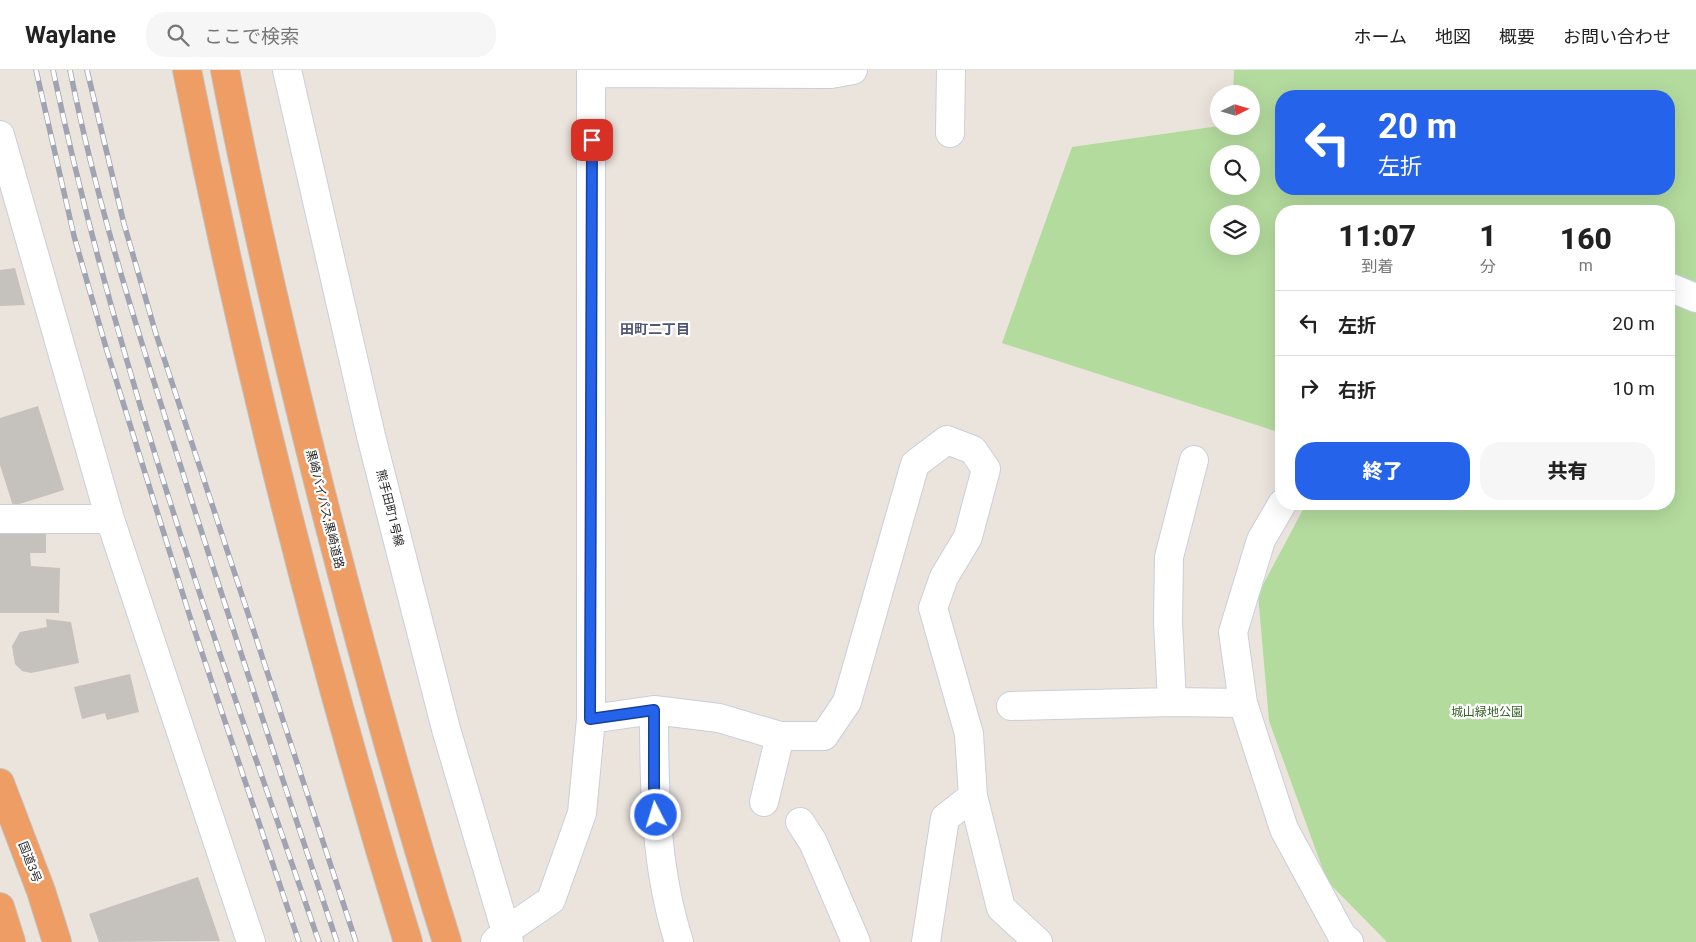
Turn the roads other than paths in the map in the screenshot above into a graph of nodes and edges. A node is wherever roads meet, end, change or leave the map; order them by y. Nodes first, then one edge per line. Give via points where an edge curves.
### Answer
1 (187, 70) edge
2 (225, 70) edge
3 (287, 70) edge
4 (853, 70) edge
5 (951, 70) edge
6 (591, 71) edge
7 (950, 133) dead end
8 (0, 135) edge
9 (1675, 289) edge
10 (1696, 298) edge
11 (1194, 460) dead end
12 (1278, 510) edge
13 (0, 519) edge
14 (110, 519) junction
15 (1172, 702) junction
16 (1243, 703) junction
17 (1011, 706) dead end
18 (654, 710) junction
19 (590, 719) junction
20 (780, 736) junction
21 (0, 783) edge
22 (973, 796) junction
23 (764, 802) dead end
24 (800, 822) dead end
25 (0, 907) edge
26 (504, 938) edge
27 (11, 942) edge
28 (57, 942) edge
29 (250, 942) edge
30 (408, 942) edge
31 (446, 942) edge
32 (679, 942) edge
33 (856, 942) edge
34 (926, 942) edge
35 (1038, 942) edge
36 (1349, 942) edge

1 - 30 highway via 252,373 309,596
2 - 31 highway, 黒崎バイパス;黒崎道路 via 242,161 288,362 344,584
3 - 26 street, 熊手田町1号線 via 371,436 446,730
4 - 6 street via 831,74
5 - 7 street
6 - 19 street
8 - 14 street
9 - 10 street
11 - 15 street via 1170,557 1168,622
12 - 16 street via 1261,540 1233,632
13 - 14 street
14 - 29 street
15 - 16 street
15 - 17 street
16 - 36 street via 1284,829 1342,936
18 - 19 street
18 - 20 street via 719,718
18 - 32 street via 654,797 668,905
19 - 26 street via 582,813 551,900
20 - 22 street via 824,736 847,702 915,464 947,440 973,450 986,469 968,537 944,577 933,608 969,734
20 - 23 street
21 - 28 highway, 国道3号
22 - 34 street via 945,818
22 - 35 street via 1002,908
24 - 33 street via 813,842
25 - 27 highway

